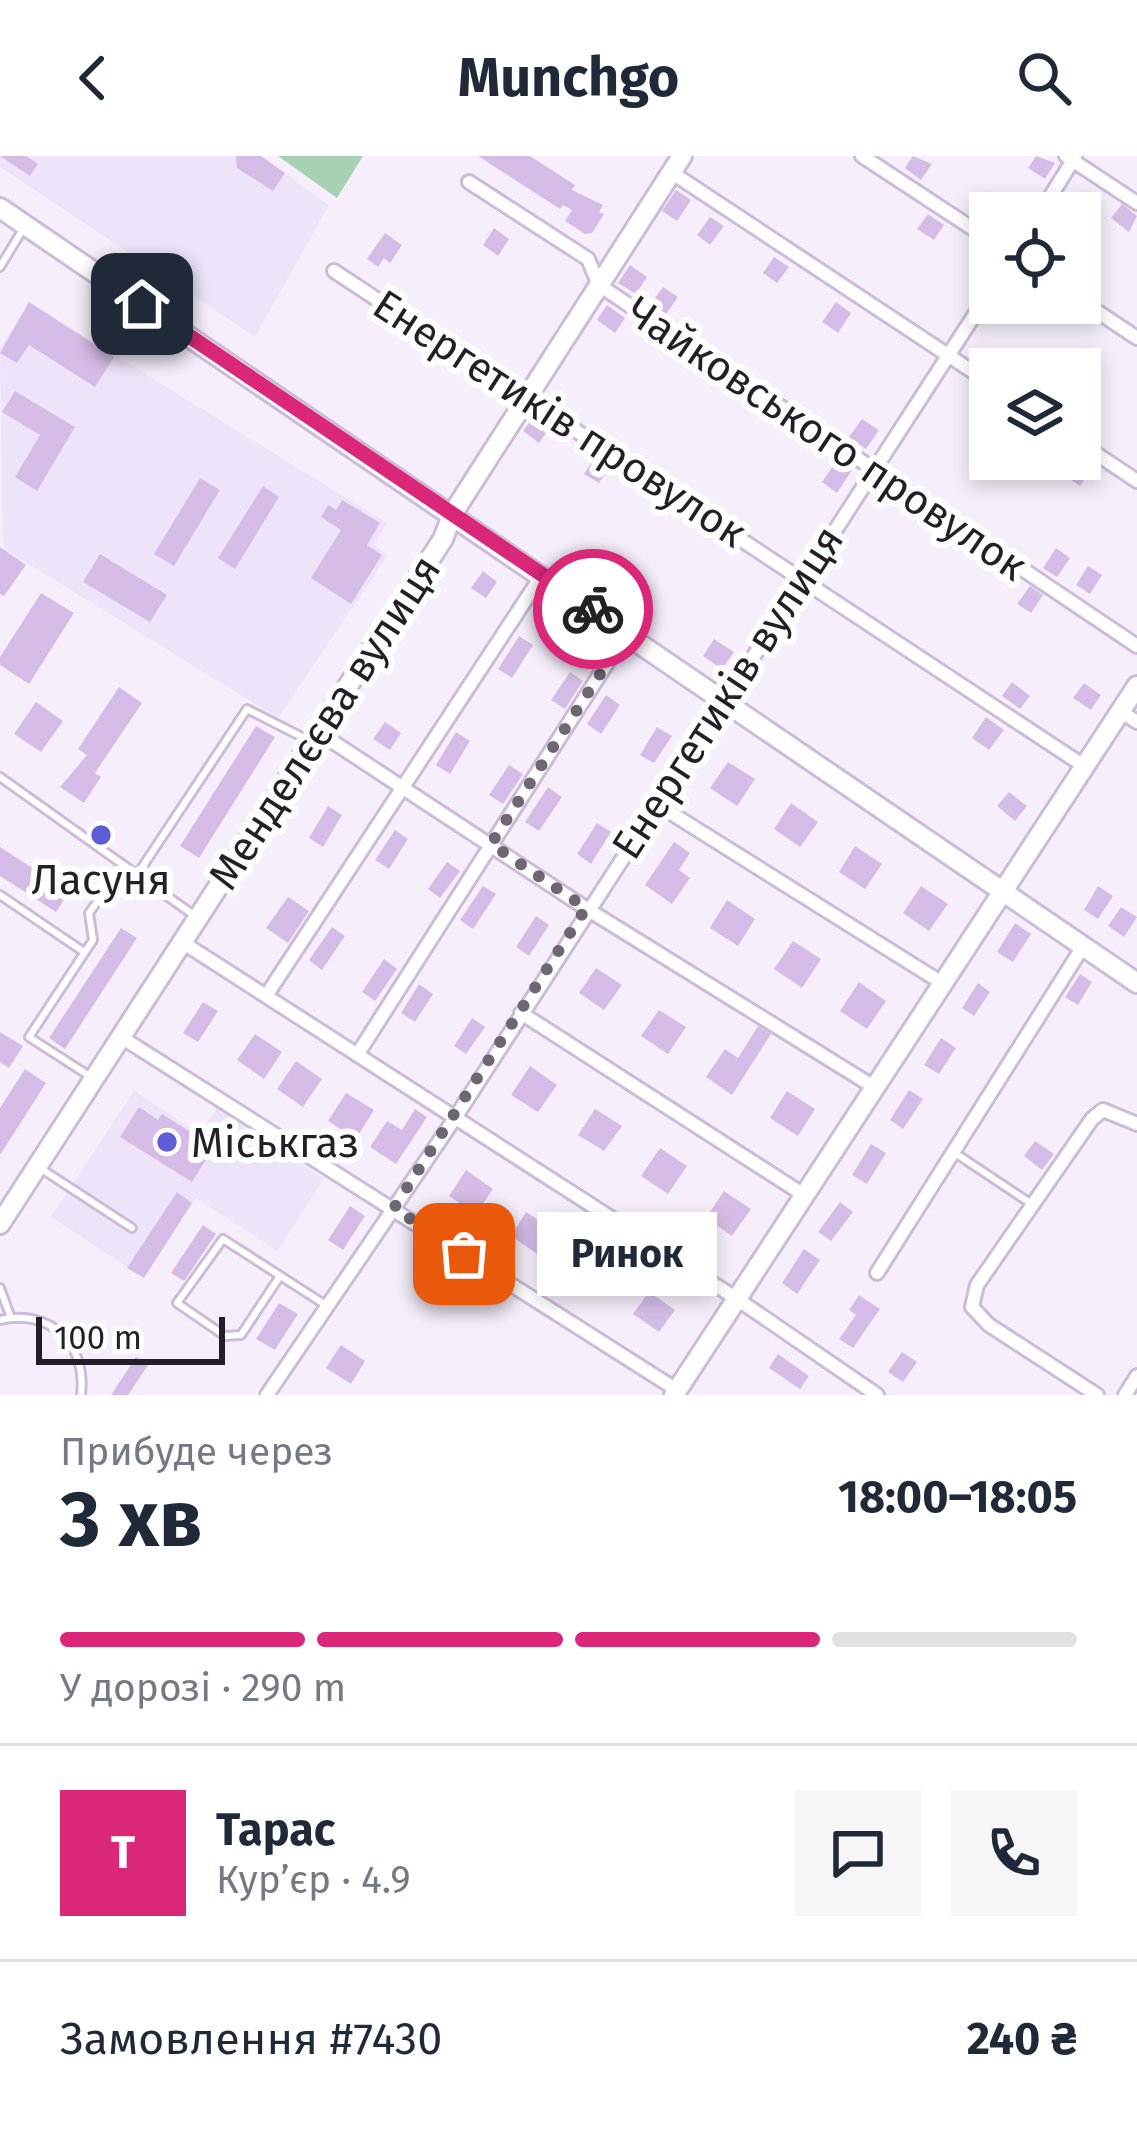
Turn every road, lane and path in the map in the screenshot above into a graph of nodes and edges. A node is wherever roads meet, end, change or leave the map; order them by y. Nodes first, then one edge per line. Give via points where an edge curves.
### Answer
1 (862, 156) edge
2 (1072, 158) edge
3 (678, 160) edge
4 (469, 182) dead end
5 (1052, 192) edge
6 (1137, 203) edge
7 (0, 208) edge
8 (26, 225) junction
9 (969, 226) edge
10 (0, 267) edge
11 (334, 271) dead end
12 (599, 285) junction
13 (1101, 314) edge
14 (969, 324) edge
15 (1137, 338) edge
16 (948, 356) junction
17 (969, 370) edge
18 (528, 396) junction
19 (1101, 457) edge
20 (873, 470) junction
21 (1137, 481) edge
22 (453, 513) junction
23 (543, 574) junction
24 (802, 577) junction
25 (627, 632) junction
26 (1137, 646) edge
27 (1137, 686) edge
28 (723, 698) junction
29 (1129, 717) edge
30 (315, 737) junction
31 (1084, 766) junction
32 (0, 777) edge
33 (404, 786) junction
34 (655, 803) junction
35 (491, 844) junction
36 (124, 865) junction
37 (137, 874) junction
38 (1001, 891) junction
39 (0, 895) edge
40 (586, 908) junction
41 (198, 918) junction
42 (182, 942) junction
43 (1082, 948) junction
44 (85, 952) junction
45 (942, 983) junction
46 (1137, 983) edge
47 (266, 996) junction
48 (521, 1013) junction
49 (121, 1037) junction
50 (357, 1054) junction
51 (94, 1079) junction
52 (874, 1087) junction
53 (455, 1118) junction
54 (1137, 1124) edge
55 (952, 1151) junction
56 (37, 1166) junction
57 (804, 1195) junction
58 (1033, 1205) junction
59 (394, 1208) junction
60 (0, 1224) edge
61 (133, 1228) dead end
62 (877, 1273) dead end
63 (280, 1276) junction
64 (0, 1288) edge
65 (737, 1299) junction
66 (327, 1306) junction
67 (11, 1318) junction
68 (0, 1320) edge
69 (1137, 1376) edge
70 (676, 1393) edge
71 (81, 1395) edge
72 (267, 1395) edge
73 (877, 1395) edge
74 (1097, 1395) edge
75 (1125, 1395) edge

1 - 9 street
2 - 5 street
2 - 6 street
3 - 12 street, Менделєєва вулиця
3 - 16 street
4 - 12 street, Чайковського провулок via 588,260
7 - 8 street
8 - 10 lane
8 - 22 street
11 - 18 street, Енергетиків провулок
12 - 18 street, Менделєєва вулиця
12 - 20 street, Чайковського провулок
13 - 15 street
14 - 16 street, Енергетиків вулиця
16 - 17 street
16 - 20 street, Енергетиків вулиця
18 - 22 street, Менделєєва вулиця
18 - 24 street, Енергетиків провулок
19 - 21 street
20 - 24 street, Енергетиків вулиця
20 - 26 street, Чайковського провулок
22 - 23 street
22 - 30 street, Менделєєва вулиця
23 - 25 street
23 - 33 street
24 - 28 street, Енергетиків вулиця
24 - 31 street, Енергетиків провулок
25 - 28 street
25 - 35 street
27 - 29 street
28 - 34 street, Енергетиків вулиця
28 - 38 street
29 - 31 street
30 - 33 street
30 - 37 lane via 247,709
30 - 41 street, Менделєєва вулиця
31 - 38 street
32 - 36 lane
33 - 35 street
33 - 47 street
34 - 40 street, Енергетиків вулиця
34 - 45 street
35 - 40 street
35 - 50 street
36 - 37 lane
36 - 44 lane via 89,913 93,940
37 - 41 lane
38 - 43 street
38 - 45 street
39 - 44 lane
40 - 48 street, Енергетиків вулиця
40 - 52 street
41 - 42 street, Менделєєва вулиця
42 - 47 street
42 - 49 street, Менделєєва вулиця
43 - 46 street
43 - 55 street
44 - 51 lane via 29,1037
45 - 52 street
47 - 50 street
48 - 53 street, Енергетиків вулиця
48 - 57 street
49 - 51 street, Менделєєва вулиця
49 - 59 street
50 - 53 street
51 - 56 street, Менделєєва вулиця
52 - 57 street
53 - 59 street, Енергетиків вулиця
53 - 65 street
54 - 58 street via 1103,1110
55 - 58 lane
55 - 62 street
56 - 60 street, Менделєєва вулиця
56 - 61 lane
57 - 65 street
58 - 74 street via 977,1286 972,1307
59 - 66 street, Енергетиків вулиця
59 - 70 street
63 - 63 lane via 223,1239 177,1303 225,1336 241,1335
63 - 66 lane
64 - 67 lane
65 - 70 street
65 - 73 street
66 - 72 street, Енергетиків вулиця
67 - 68 lane
67 - 71 lane via 37,1318 72,1342
69 - 75 street

